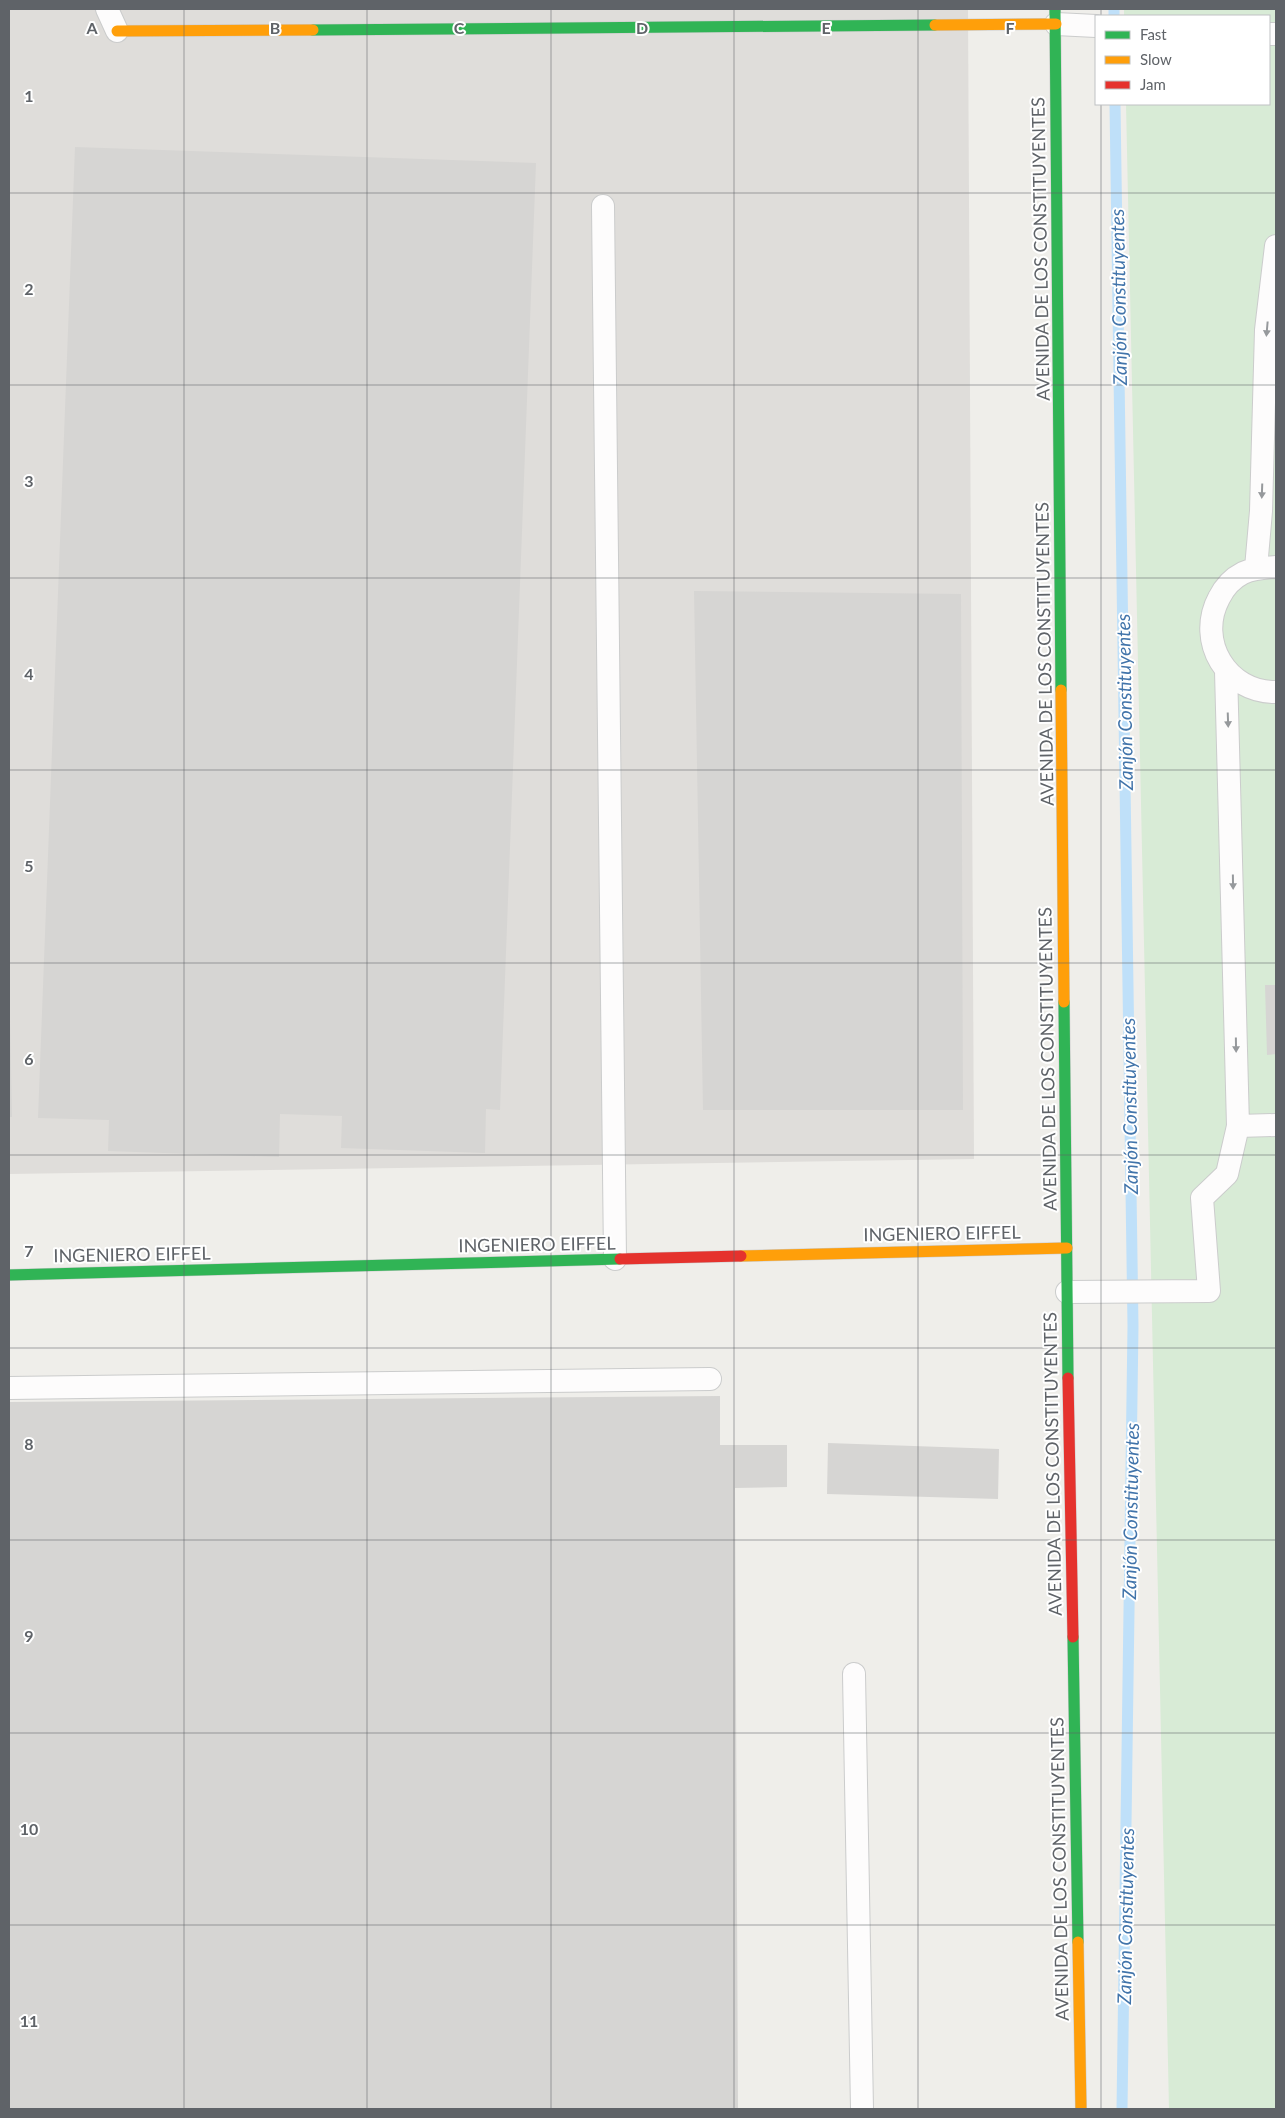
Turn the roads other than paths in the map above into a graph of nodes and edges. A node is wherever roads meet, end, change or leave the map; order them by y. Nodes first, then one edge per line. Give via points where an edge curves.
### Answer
1 (107, 9) edge
2 (1055, 16) edge
3 (1095, 26) edge
4 (118, 30) joint
5 (603, 206) dead end
6 (1276, 246) edge
7 (1266, 567) edge
8 (1226, 671) junction
9 (1276, 692) edge
10 (1276, 1125) edge
11 (1238, 1126) junction
12 (1067, 1248) junction
13 (615, 1259) junction
14 (9, 1274) edge
15 (1067, 1292) junction
16 (710, 1379) dead end
17 (9, 1388) edge
18 (854, 1674) dead end
19 (862, 2109) edge
20 (1081, 2109) edge

1 - 4 lane
2 - 3 lane
2 - 4 street
2 - 12 street, AVENIDA DE LOS CONSTITUYENTES
5 - 13 lane
6 -> 7 lane via 1266,330 1261,511
7 - 8 lane via 1240,574 1224,589 1214,609 1210,631 1215,652
8 - 9 lane via 1244,685 1264,692
8 -> 11 lane
10 - 11 lane
11 - 15 lane via 1227,1174 1202,1198 1209,1291
12 - 13 street, INGENIERO EIFFEL
12 - 15 street, AVENIDA DE LOS CONSTITUYENTES
13 - 14 street, INGENIERO EIFFEL
15 - 20 street, AVENIDA DE LOS CONSTITUYENTES
16 - 17 lane
18 - 19 lane

